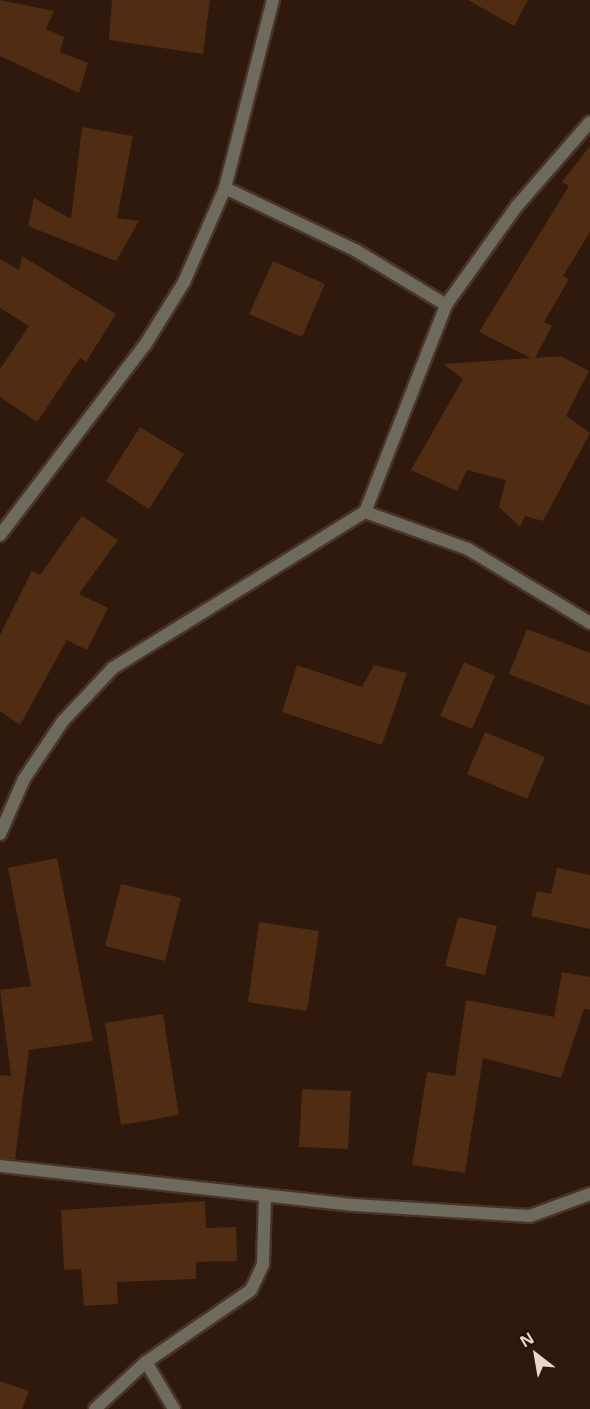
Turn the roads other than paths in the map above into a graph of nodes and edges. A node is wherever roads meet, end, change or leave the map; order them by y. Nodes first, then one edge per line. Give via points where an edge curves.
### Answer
1 (273, 0) edge
2 (590, 122) edge
3 (225, 188) junction
4 (446, 305) junction
5 (366, 512) junction
6 (0, 535) edge
7 (590, 623) edge
8 (0, 834) edge
9 (0, 1166) edge
10 (590, 1194) edge
11 (265, 1195) junction
12 (146, 1362) junction
13 (95, 1409) edge
14 (174, 1409) edge

1 - 3 street
2 - 4 street via 517,206
3 - 4 street via 355,250
3 - 6 street via 184,282 145,345
4 - 5 street
5 - 7 street via 468,549
5 - 8 street via 113,668 57,731 24,779
9 - 11 street
10 - 11 street via 530,1216
11 - 12 street via 263,1264 251,1290
12 - 13 street
12 - 14 street

